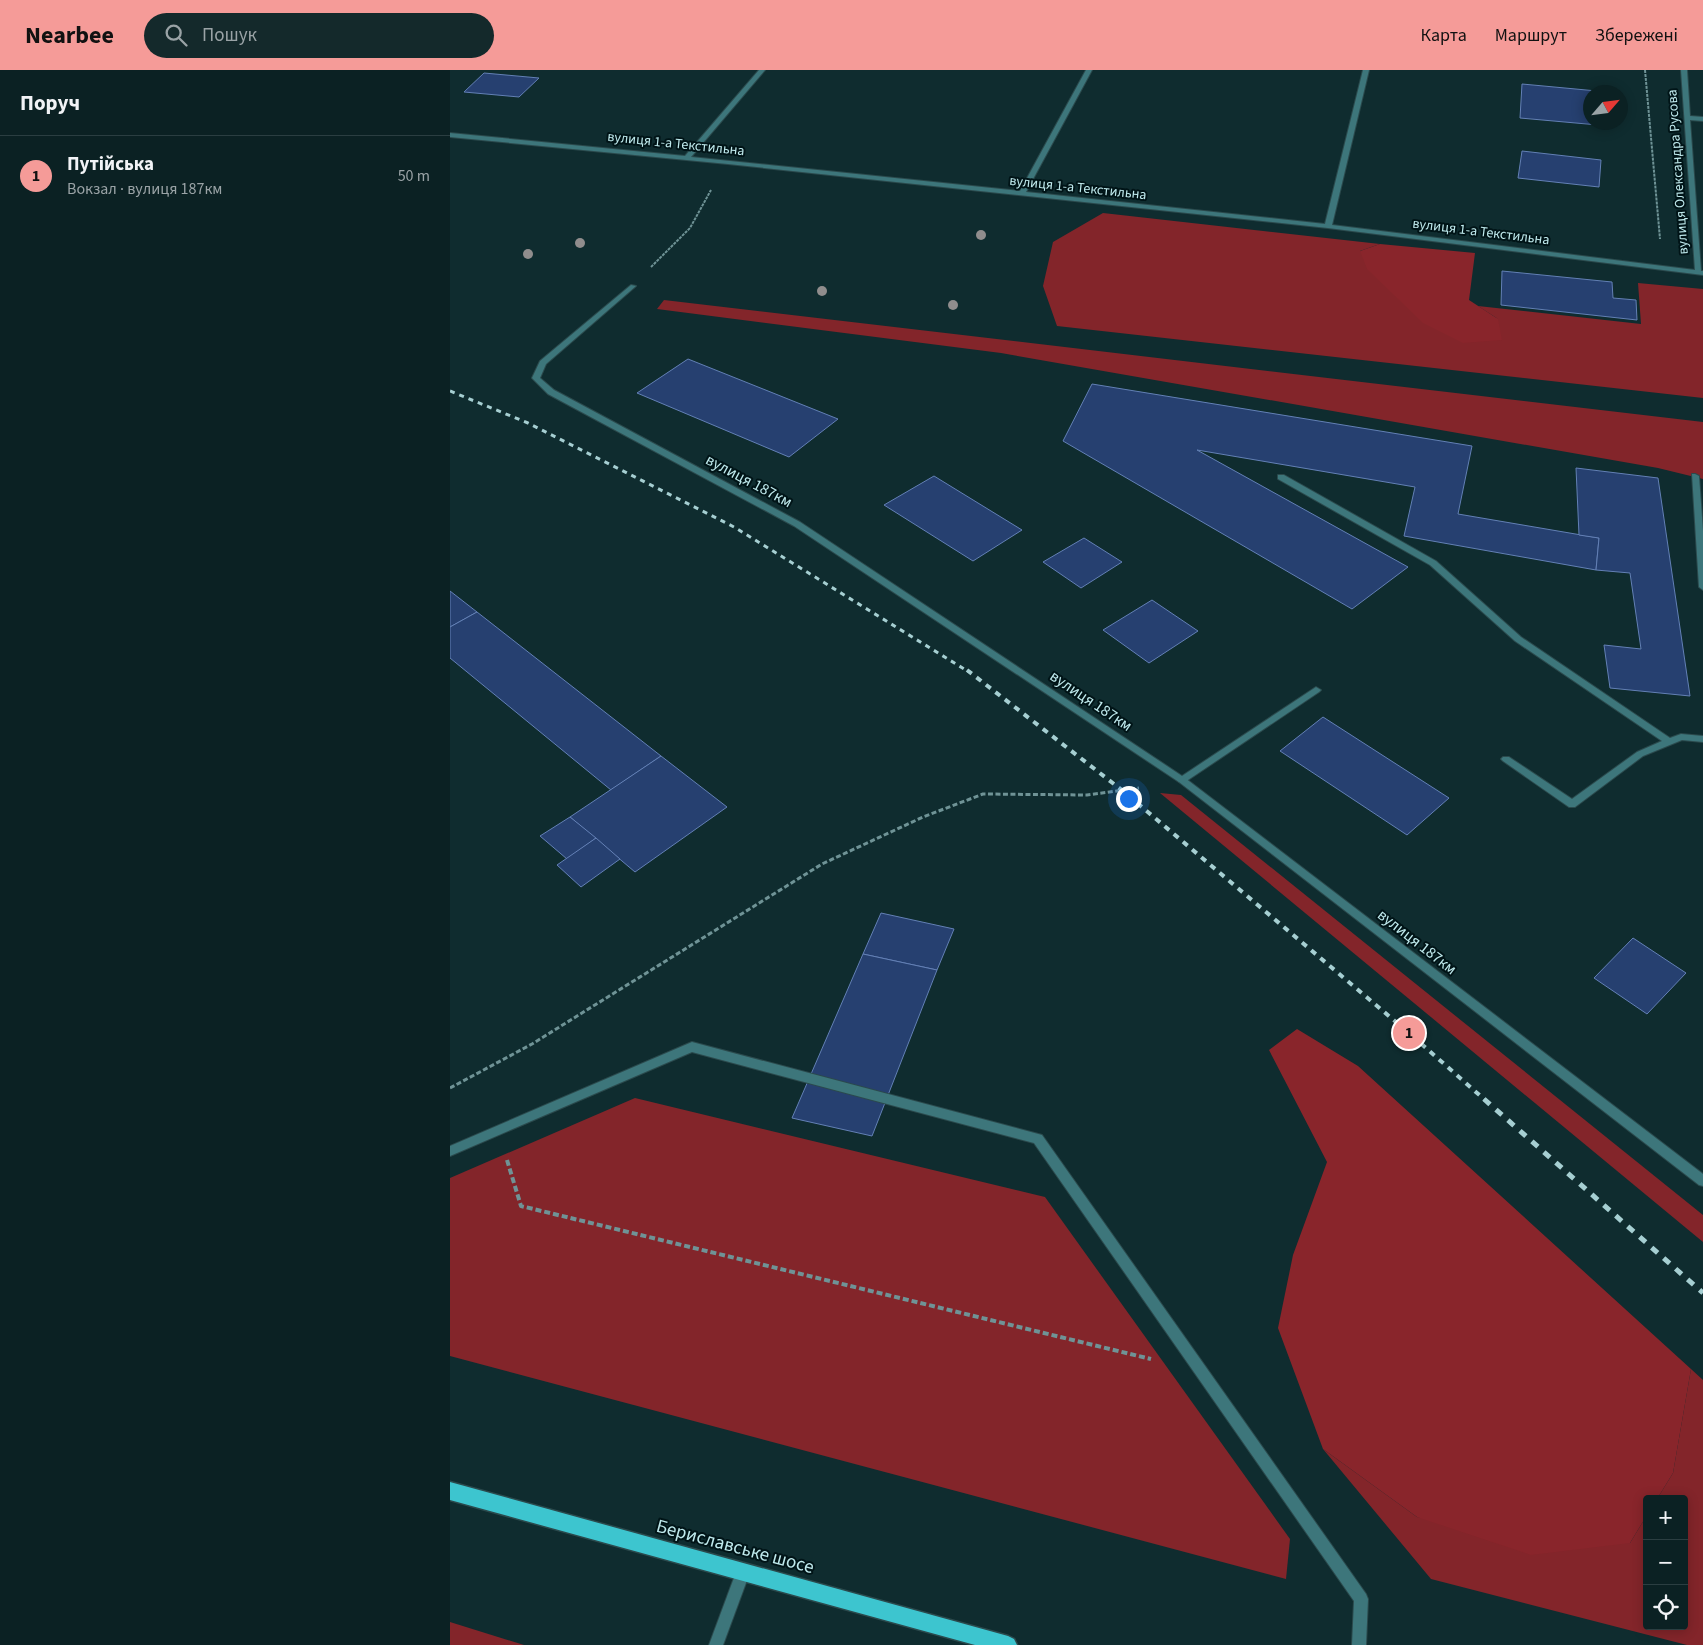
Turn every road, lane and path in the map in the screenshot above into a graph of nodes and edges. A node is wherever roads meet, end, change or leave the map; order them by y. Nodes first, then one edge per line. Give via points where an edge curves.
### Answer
1 (762, 70) edge
2 (1089, 70) edge
3 (1366, 70) edge
4 (1645, 70) edge
5 (1684, 70) edge
6 (1687, 118) junction
7 (1703, 119) edge
8 (450, 135) edge
9 (687, 157) junction
10 (728, 162) junction
11 (1022, 194) junction
12 (1328, 226) junction
13 (1696, 245) junction
14 (1701, 272) edge
15 (633, 286) joint
16 (1695, 476) dead end
17 (1281, 477) dead end
18 (1703, 587) edge
19 (1316, 690) dead end
20 (1703, 739) edge
21 (1670, 742) junction
22 (1506, 759) dead end
23 (1182, 780) junction
24 (450, 1088) edge
25 (498, 1131) junction
26 (450, 1151) edge
27 (1703, 1181) edge
28 (1200, 1371) junction
29 (450, 1491) edge
30 (743, 1572) junction
31 (716, 1645) edge
32 (1008, 1645) edge
33 (1359, 1645) edge

1 - 9 street
2 - 11 street
3 - 12 street
4 - 13 path via 1660,241
5 - 6 street, вулиця Олександра Русова
6 - 7 street
6 - 13 street, вулиця Олександра Русова
8 - 9 street, вулиця 1-а Текстильна
9 - 10 street, вулиця 1-а Текстильна
10 - 11 street, вулиця 1-а Текстильна
10 - 15 path via 690,228
11 - 12 street, вулиця 1-а Текстильна
12 - 14 street, вулиця 1-а Текстильна
13 - 14 street, вулиця Олександра Русова
15 - 23 street, вулиця 187км via 543,363 536,378 542,385 797,524
16 - 18 street
17 - 21 street via 1433,563 1518,639
19 - 23 street
20 - 21 street via 1681,737
21 - 22 street via 1640,754 1572,804
23 - 24 path via 1087,795 983,794 923,817 822,864 532,1044
23 - 27 street, вулиця 187км
25 - 26 street
25 - 28 path via 521,1206
25 - 28 street via 692,1047 1038,1139
28 - 33 street via 1361,1599
29 - 30 main road, Бериславське шосе
30 - 31 street
30 - 32 main road, Бериславське шосе

